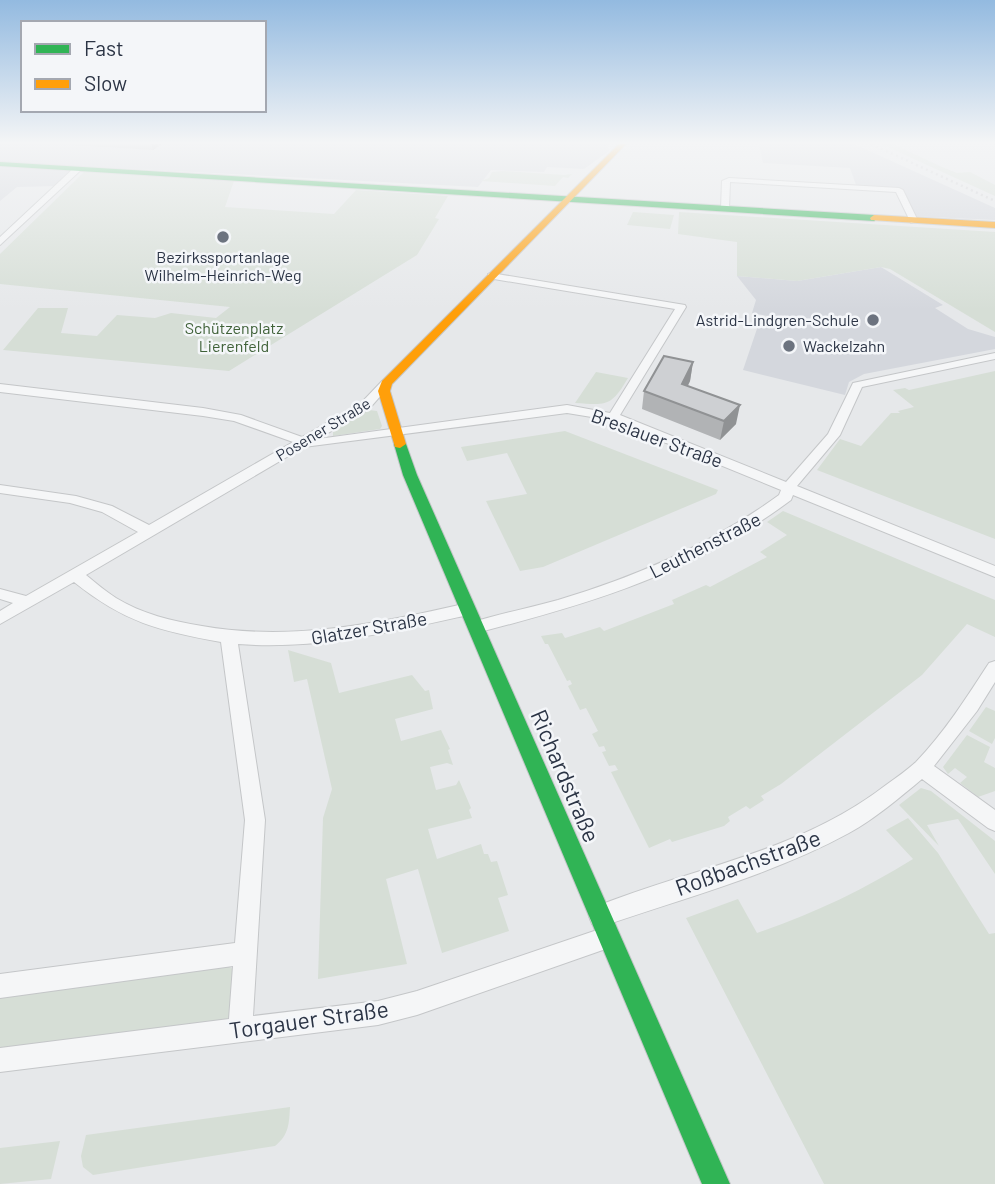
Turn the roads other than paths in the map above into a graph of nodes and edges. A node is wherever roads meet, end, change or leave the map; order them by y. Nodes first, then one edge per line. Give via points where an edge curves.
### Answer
1 (46, 199) edge
2 (569, 199) edge
3 (573, 199) edge
4 (725, 199) edge
5 (903, 199) edge
6 (725, 209) junction
7 (914, 221) junction
8 (995, 225) edge
9 (0, 242) edge
10 (491, 276) junction
11 (995, 356) edge
12 (386, 383) junction
13 (0, 388) edge
14 (612, 417) junction
15 (395, 432) junction
16 (302, 443) junction
17 (788, 488) junction
18 (0, 489) edge
19 (148, 531) junction
20 (995, 572) edge
21 (76, 575) junction
22 (0, 594) edge
23 (29, 602) junction
24 (468, 609) junction
25 (0, 618) edge
26 (476, 627) junction
27 (229, 639) junction
28 (995, 668) edge
29 (922, 768) junction
30 (995, 822) edge
31 (605, 926) junction
32 (246, 953) junction
33 (0, 986) edge
34 (240, 1030) junction
35 (0, 1060) edge
36 (716, 1184) edge

1 - 9 street
2 - 10 street, Posener Straße
3 - 6 street
4 - 6 street
5 - 7 street
6 - 7 street
7 - 8 street
10 - 12 street, Posener Straße
10 - 14 street via 681,307
11 - 17 street, Leuthenstraße via 857,385 832,437
12 - 15 street, Richardstraße
12 - 16 street, Posener Straße via 365,406
13 - 16 street via 203,412 248,422
14 - 15 street, Breslauer Straße via 567,409
14 - 17 street, Breslauer Straße
15 - 16 street, Breslauer Straße
15 - 24 street, Richardstraße
16 - 19 street, Posener Straße
17 - 20 street, Breslauer Straße
17 - 26 street, Leuthenstraße via 786,497 759,519 663,569 556,607
18 - 19 street via 107,509
19 - 21 street, Posener Straße
21 - 23 street, Posener Straße
21 - 27 street, Glatzer Straße via 130,612
22 - 23 street
23 - 25 street, Posener Straße
24 - 26 street, Richardstraße
24 - 27 street, Glatzer Straße via 335,638
26 - 31 street, Richardstraße
27 - 32 street via 255,820
28 - 29 street, Roßbachstraße
29 - 30 street
29 - 31 street, Roßbachstraße via 841,828
31 - 34 street, Torgauer Straße via 391,1009
31 - 36 street, Richardstraße
32 - 33 street
32 - 34 street
34 - 35 street, Torgauer Straße

